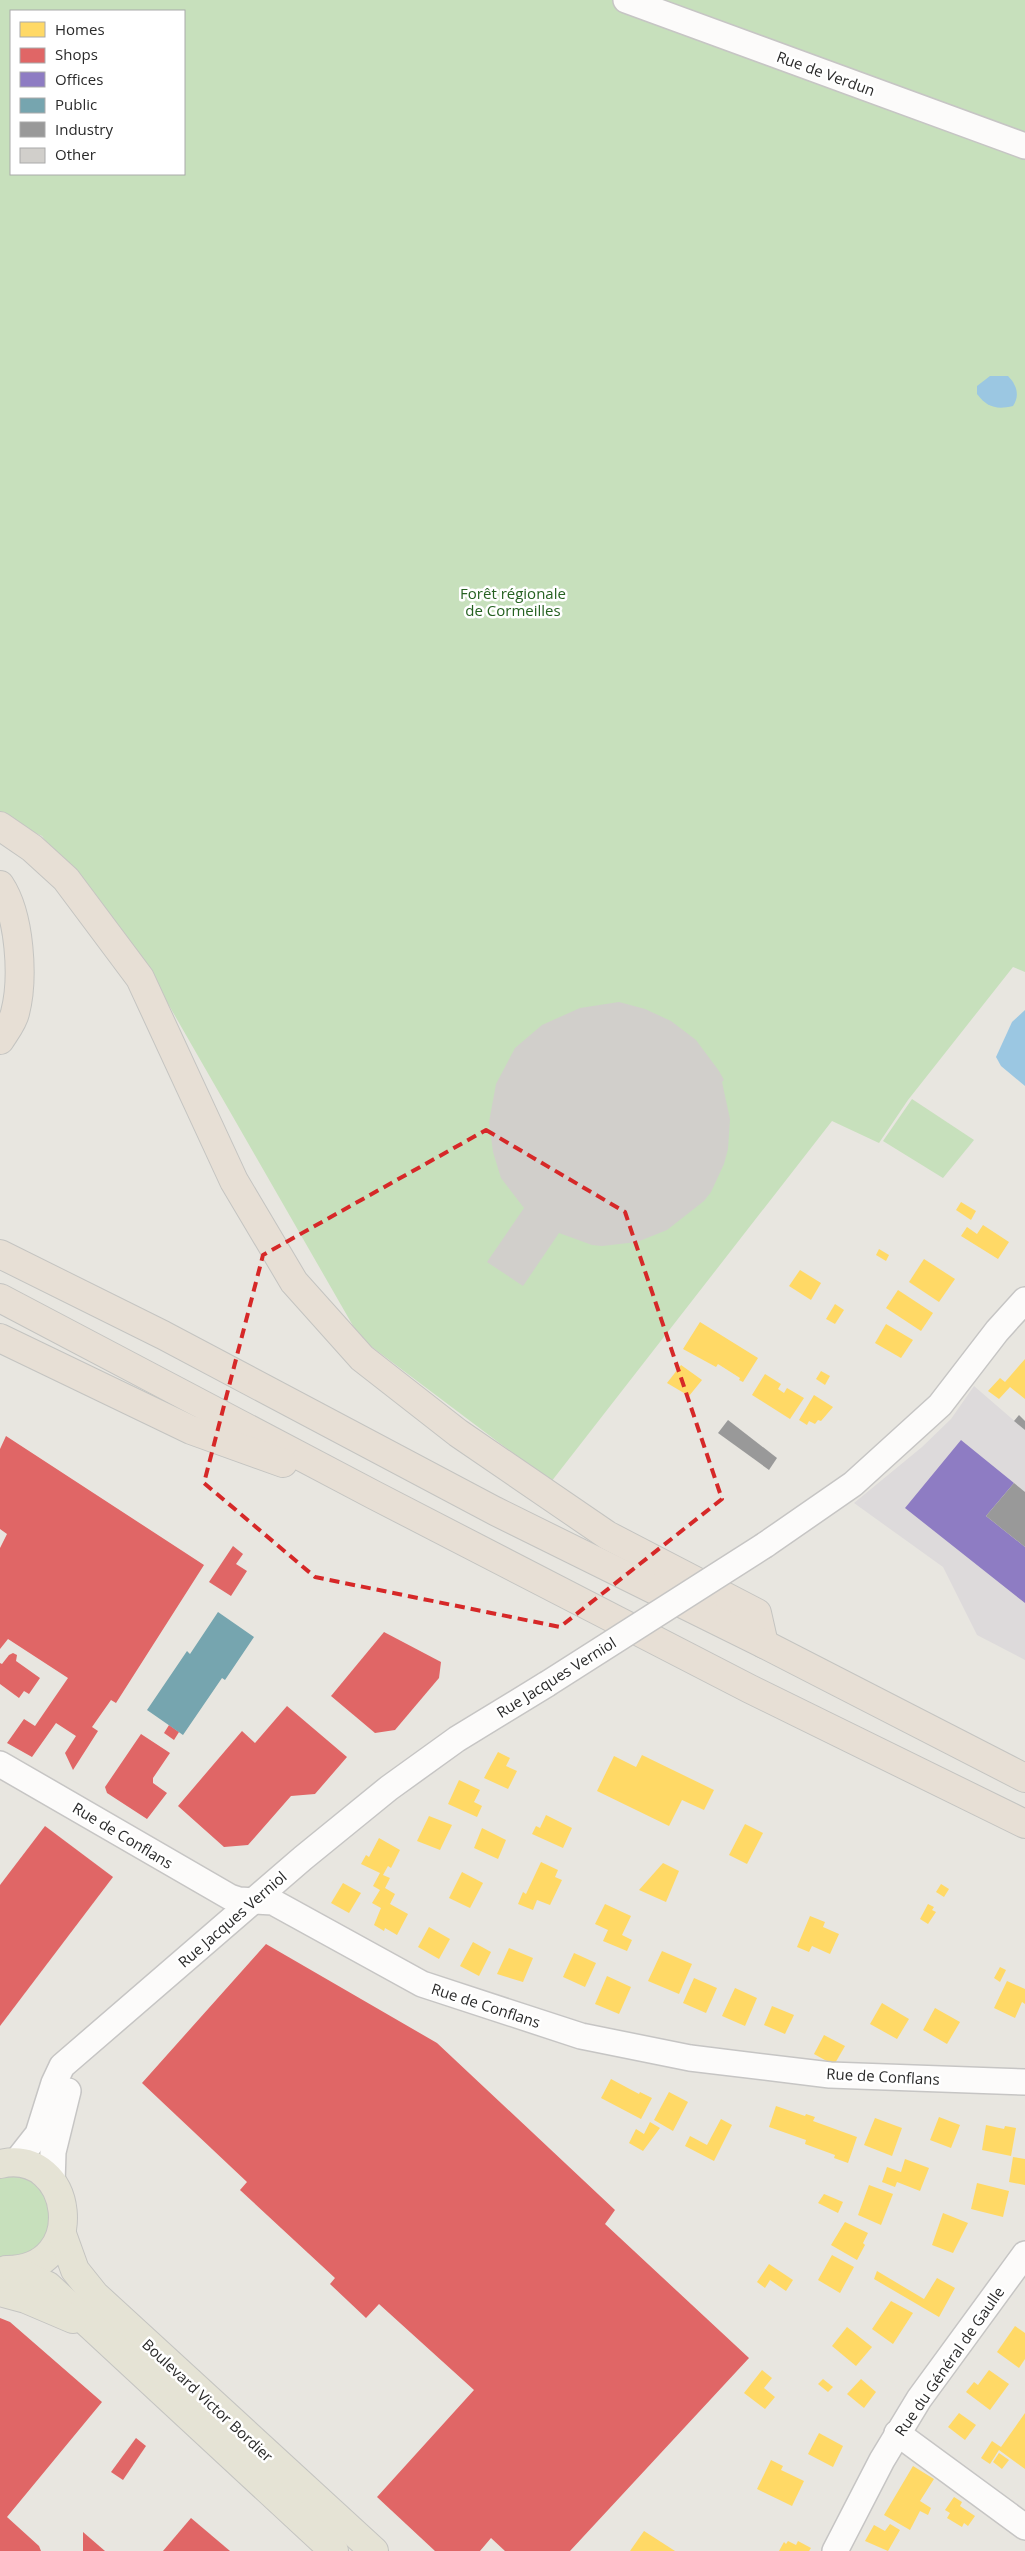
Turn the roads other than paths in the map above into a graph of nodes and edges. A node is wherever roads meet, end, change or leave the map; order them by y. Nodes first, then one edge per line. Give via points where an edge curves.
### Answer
1 (626, 0) edge
2 (1025, 146) edge
3 (0, 826) edge
4 (0, 885) edge
5 (0, 1040) edge
6 (0, 1254) edge
7 (0, 1298) edge
8 (1025, 1300) edge
9 (0, 1338) edge
10 (374, 1495) junction
11 (764, 1644) junction
12 (0, 1764) edge
13 (1025, 1778) edge
14 (1025, 1824) edge
15 (256, 1901) junction
16 (80, 2053) junction
17 (1025, 2082) edge
18 (8, 2163) edge
19 (52, 2183) junction
20 (62, 2234) junction
21 (1025, 2254) edge
22 (8, 2270) edge
23 (0, 2292) edge
24 (98, 2332) junction
25 (897, 2433) junction
26 (1025, 2527) edge
27 (334, 2551) edge
28 (374, 2551) edge
29 (835, 2551) edge

1 - 2 street, Rue de Verdun
3 - 11 highway via 32,848 66,879 140,978 234,1181 294,1282 362,1358 458,1433 607,1534 757,1613
4 - 5 highway via 17,929 18,976 15,1014
6 - 11 highway via 172,1339 495,1512
7 - 10 highway
8 - 15 street, Rue Jacques Verniol, bridge via 940,1405 853,1484 764,1545 457,1739 389,1788
9 - 10 highway via 191,1430
10 - 14 highway via 750,1689
11 - 13 highway
12 - 15 street, Rue de Conflans via 230,1897
15 - 16 street, Rue Jacques Verniol via 230,1920
15 - 17 street, Rue de Conflans via 273,1902 422,1984 581,2036 690,2058 830,2075
16 - 18 street, Rue Jacques Verniol via 62,2066 57,2075 38,2134
16 - 19 street via 56,2137
18 - 19 main road via 36,2169
19 - 20 main road via 63,2203
20 - 22 main road via 43,2260 35,2265
20 - 28 main road, Boulevard Victor Bordier via 75,2270 95,2295
21 - 25 street, Rue du Général de Gaulle
22 - 24 main road, Boulevard Victor Bordier via 48,2286
23 - 24 main road via 45,2306
24 - 27 main road, Boulevard Victor Bordier
25 - 26 street
25 - 29 street, Rue du Général de Gaulle

